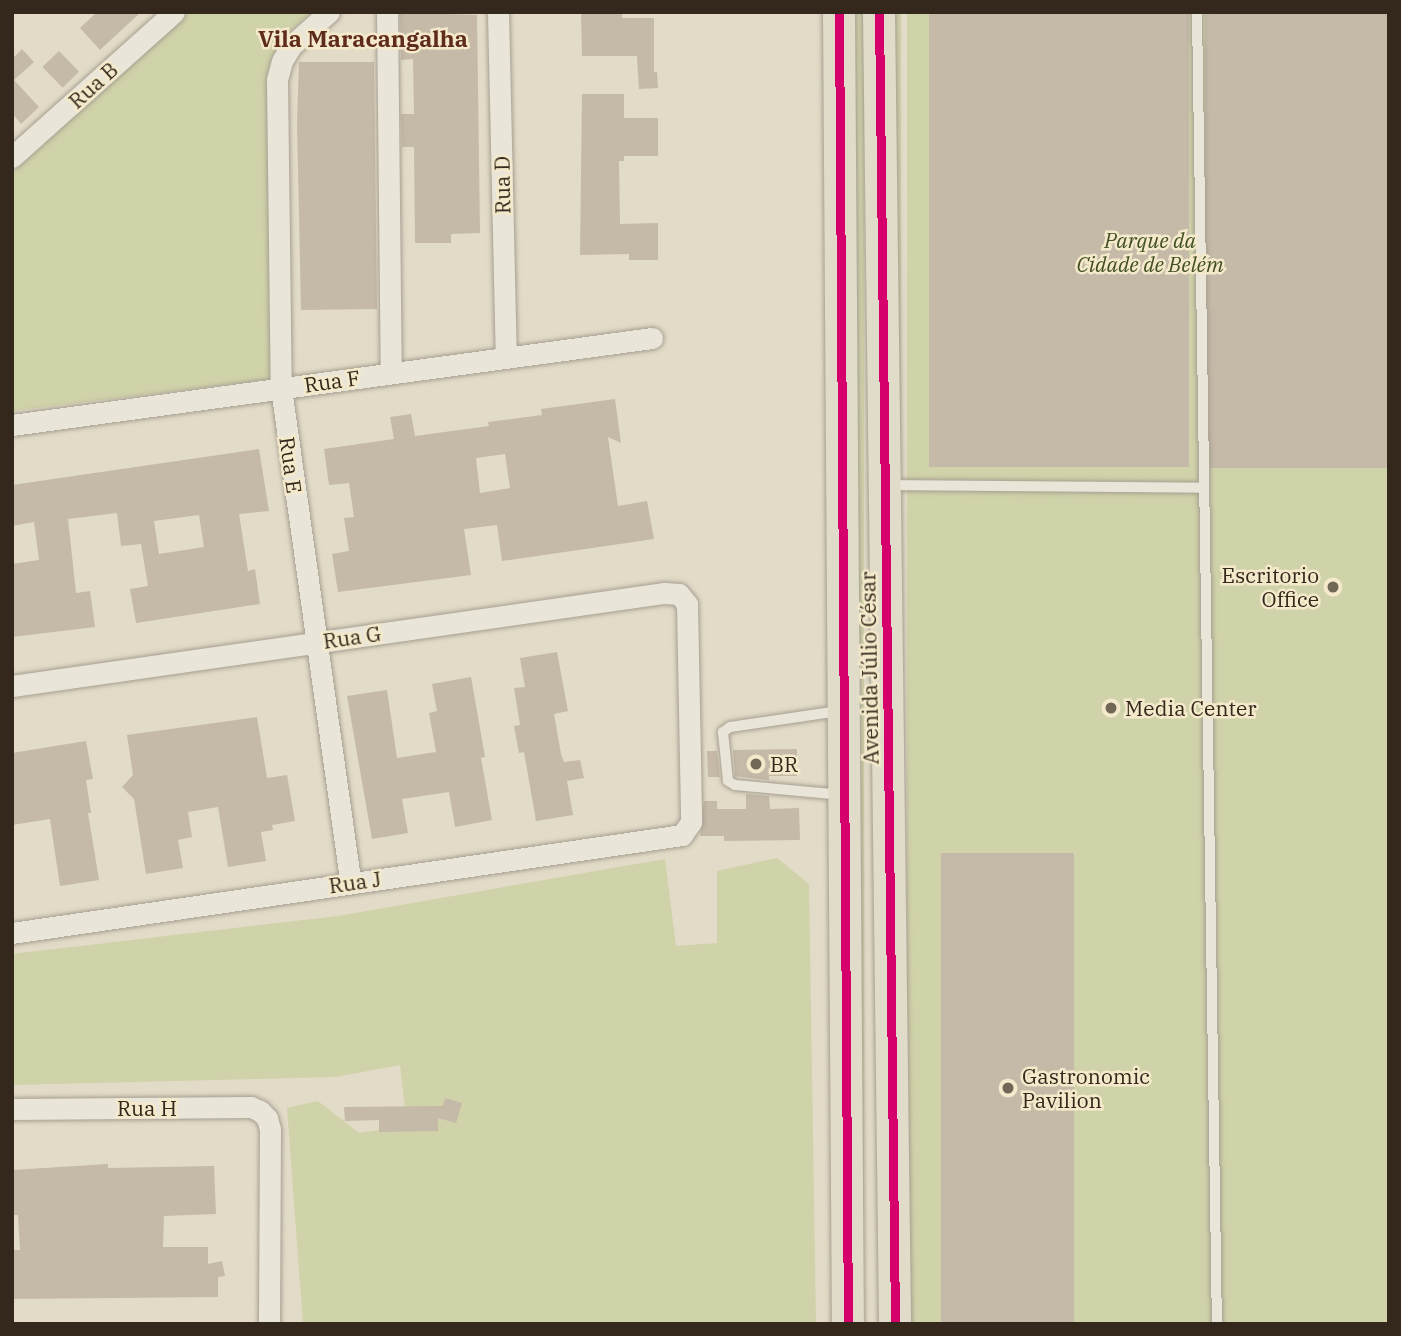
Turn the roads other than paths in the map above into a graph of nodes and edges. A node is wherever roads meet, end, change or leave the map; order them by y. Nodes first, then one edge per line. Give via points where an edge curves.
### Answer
1 (174, 12) edge
2 (330, 12) edge
3 (387, 12) edge
4 (498, 12) edge
5 (879, 12) edge
6 (1197, 12) edge
7 (838, 14) edge
8 (12, 157) edge
9 (652, 338) dead end
10 (506, 357) junction
11 (391, 372) junction
12 (281, 388) junction
13 (12, 425) edge
14 (885, 485) junction
15 (1204, 488) junction
16 (315, 642) junction
17 (12, 686) edge
18 (842, 710) junction
19 (843, 795) junction
20 (691, 822) joint
21 (351, 883) junction
22 (12, 933) edge
23 (12, 1110) edge
24 (270, 1324) edge
25 (848, 1324) edge
26 (895, 1324) edge
27 (1217, 1324) edge

1 - 8 street, Rua B
2 - 12 street, Rua E via 291,46 277,80
3 - 11 street
4 - 10 street, Rua D
5 - 14 main road, Avenida Júlio César
6 - 15 lane
7 - 18 main road, Avenida Júlio César
9 - 10 street, Rua F
10 - 11 street, Rua F
11 - 12 street, Rua F
12 - 13 street, Rua F
12 - 16 street, Rua E
14 - 15 lane
14 - 26 main road, Avenida Júlio César
15 - 27 lane
16 - 17 street, Rua G
16 - 20 street, Rua G via 673,592 687,604
16 - 21 street, Rua E
18 - 19 main road, Avenida Júlio César
18 - 19 lane via 730,727 723,732 728,781 735,785
19 - 25 main road, Avenida Júlio César
20 - 21 street, Rua J via 682,835
21 - 22 street, Rua J
23 - 24 street, Rua H via 251,1107 267,1118

